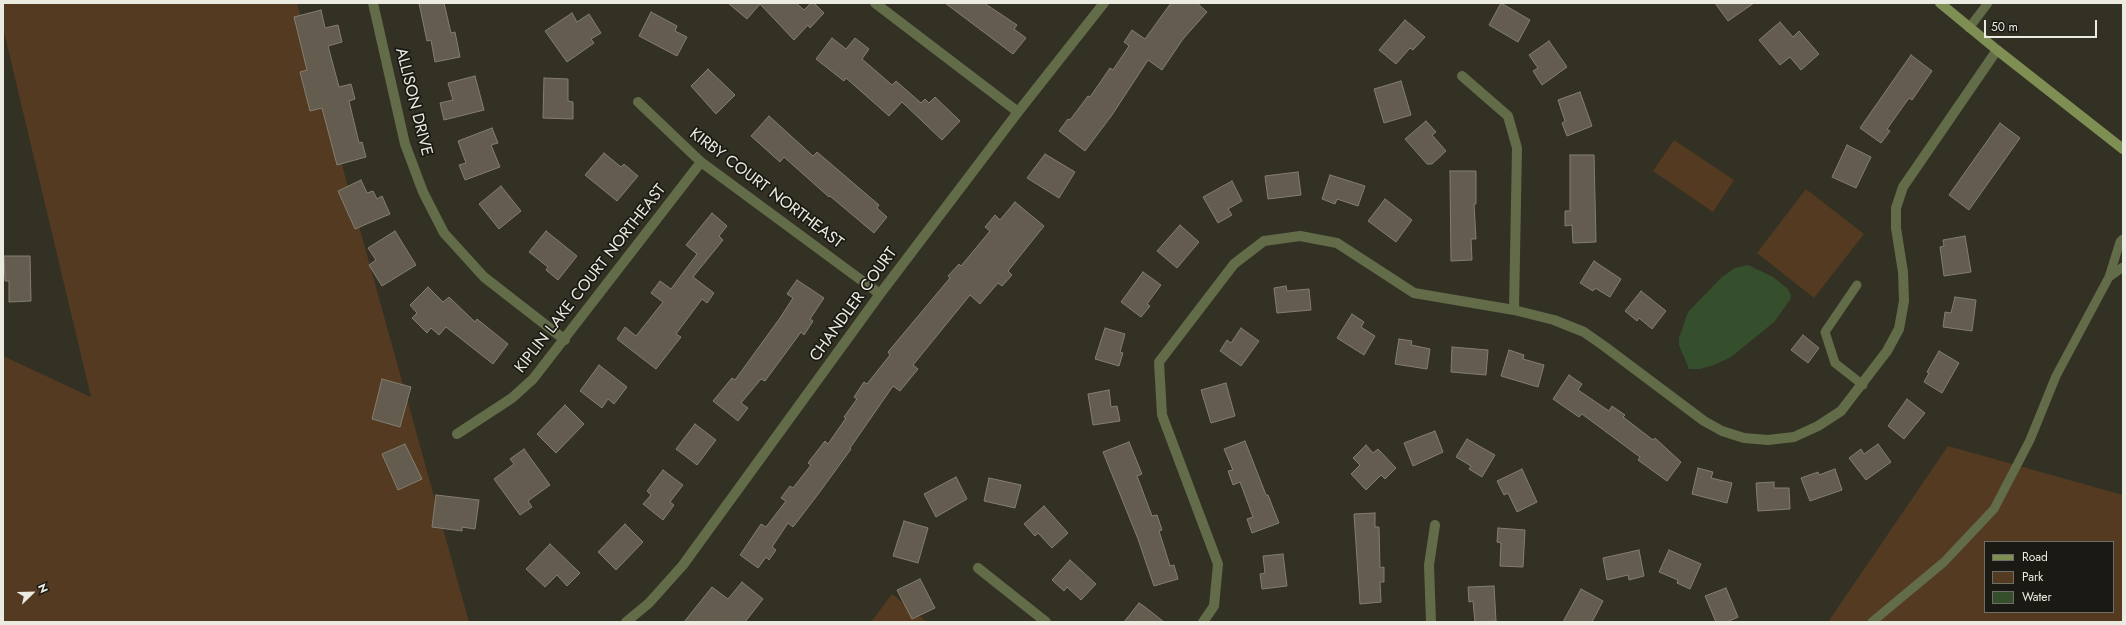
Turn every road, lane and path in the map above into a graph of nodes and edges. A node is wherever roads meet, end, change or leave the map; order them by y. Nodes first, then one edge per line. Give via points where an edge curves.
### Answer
1 (373, 3) edge
2 (875, 3) edge
3 (1104, 3) edge
4 (1940, 3) edge
5 (1988, 3) edge
6 (1969, 28) junction
7 (1997, 50) junction
8 (1462, 76) dead end
9 (638, 102) dead end
10 (1018, 112) junction
11 (2123, 148) edge
12 (701, 162) junction
13 (2123, 239) edge
14 (2123, 266) edge
15 (2109, 277) junction
16 (1857, 285) dead end
17 (880, 294) junction
18 (1514, 310) junction
19 (565, 340) junction
20 (1863, 385) junction
21 (456, 434) dead end
22 (1435, 526) dead end
23 (978, 568) dead end
24 (626, 622) edge
25 (1046, 622) edge
26 (1203, 622) edge
27 (1431, 622) edge
28 (1872, 622) edge

1 - 19 street, ALLISON DRIVE via 405,144 423,192 444,233 484,277
2 - 10 street
3 - 10 street, CHANDLER COURT
4 - 6 street
5 - 6 lane
6 - 7 street
7 - 11 street
7 - 20 street via 1903,187 1896,208 1904,300 1899,329
8 - 18 street via 1508,116 1517,148
9 - 12 street, KIRBY COURT NORTHEAST
10 - 17 street, CHANDLER COURT
12 - 17 street, KIRBY COURT NORTHEAST
12 - 19 street, KIPLIN LAKE COURT NORTHEAST
13 - 15 lane
14 - 15 lane
15 - 28 lane via 2056,376 2030,440 1994,509 1944,562
16 - 20 lane via 1825,332 1835,363
17 - 24 street, CHANDLER COURT via 683,565 649,603
18 - 20 street via 1554,320 1584,332 1704,421 1722,431 1744,438 1768,440 1794,437 1818,426 1841,410
18 - 26 street via 1414,294 1337,243 1300,236 1264,241 1234,264 1160,362 1162,414 1218,564 1214,606
19 - 21 street, KIPLIN LAKE COURT NORTHEAST via 517,394
22 - 27 street via 1429,565
23 - 25 street

